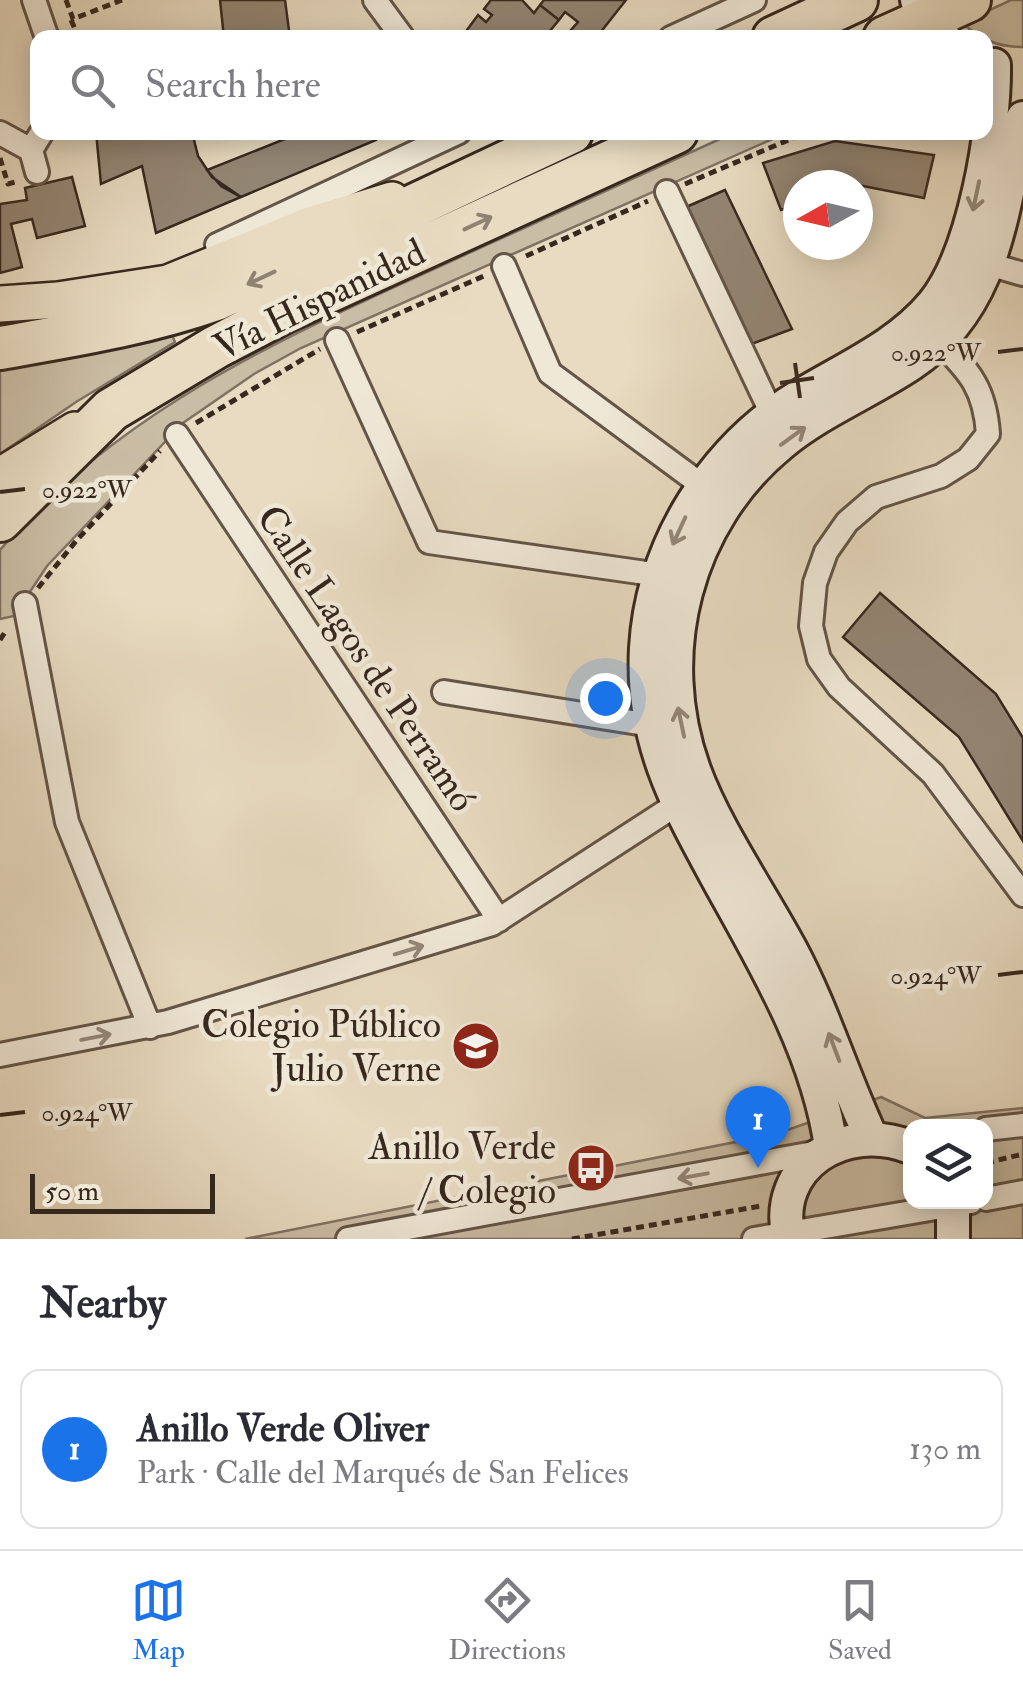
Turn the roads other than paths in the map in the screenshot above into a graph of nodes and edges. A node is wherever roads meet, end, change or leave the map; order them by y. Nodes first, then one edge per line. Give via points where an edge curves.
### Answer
1 (34, 0) edge
2 (375, 0) edge
3 (754, 0) edge
4 (856, 0) edge
5 (969, 0) edge
6 (929, 19) edge
7 (53, 30) edge
8 (396, 30) edge
9 (688, 30) edge
10 (791, 30) edge
11 (904, 30) edge
12 (1001, 65) edge
13 (993, 113) edge
14 (1023, 118) edge
15 (0, 133) edge
16 (430, 140) edge
17 (554, 140) edge
18 (659, 140) edge
19 (988, 140) edge
20 (37, 152) edge
21 (507, 162) junction
22 (667, 192) road end
23 (988, 264) junction
24 (504, 266) road end
25 (1023, 274) edge
26 (80, 296) junction
27 (0, 304) edge
28 (337, 340) road end
29 (939, 342) junction
30 (0, 348) edge
31 (111, 410) junction
32 (772, 414) junction
33 (177, 435) road end
34 (7, 473) edge
35 (703, 486) junction
36 (0, 520) edge
37 (660, 575) junction
38 (25, 604) road end
39 (444, 692) dead end
40 (651, 725) junction
41 (695, 773) junction
42 (676, 804) junction
43 (1023, 896) edge
44 (499, 920) junction
45 (150, 1026) junction
46 (0, 1055) edge
47 (1023, 1125) edge
48 (993, 1127) edge
49 (896, 1140) edge
50 (827, 1149) junction
51 (1023, 1192) edge
52 (993, 1197) edge
53 (912, 1209) edge
54 (964, 1209) edge
55 (772, 1227) edge
56 (348, 1239) edge
57 (953, 1239) edge

1 - 7 street
2 - 8 street
3 - 9 street
4 - 10 highway
5 - 6 highway
6 - 11 highway
12 -> 13 street
14 - 23 street
15 - 20 street
16 - 26 street via 236,236
17 - 21 highway, Vía Hispanidad
31 -> 18 highway, Vía Hispanidad via 283,312
19 -> 32 street via 969,227 946,286 905,331
21 - 26 main road via 310,225 168,282
21 -> 30 highway, Vía Hispanidad via 216,300 116,329
22 - 32 street
23 - 25 street
23 - 29 street via 967,308
24 - 35 street via 550,373
26 - 27 main road
28 - 37 street via 429,542
41 -> 29 street via 675,663 682,609 708,533 734,492 784,442
29 - 43 street via 975,380 988,434 942,476 876,497 846,522 815,584 811,626 819,658 839,688 932,774
31 - 34 main road
31 - 36 highway, Vía Hispanidad
32 - 35 street
33 - 44 street, Calle Lagos de Perramó
35 -> 37 street
37 - 40 street via 646,647
38 - 45 street via 67,822
39 - 40 street
40 - 42 street
41 - 42 street
49 -> 41 street
42 - 44 street
42 - 50 street via 795,1032 822,1104
45 -> 44 street
46 -> 45 street
47 - 48 street
49 - 50 street via 852,1138
50 - 55 street via 806,1168
50 -> 56 street
51 - 52 street
53 - 55 street
54 - 57 street

